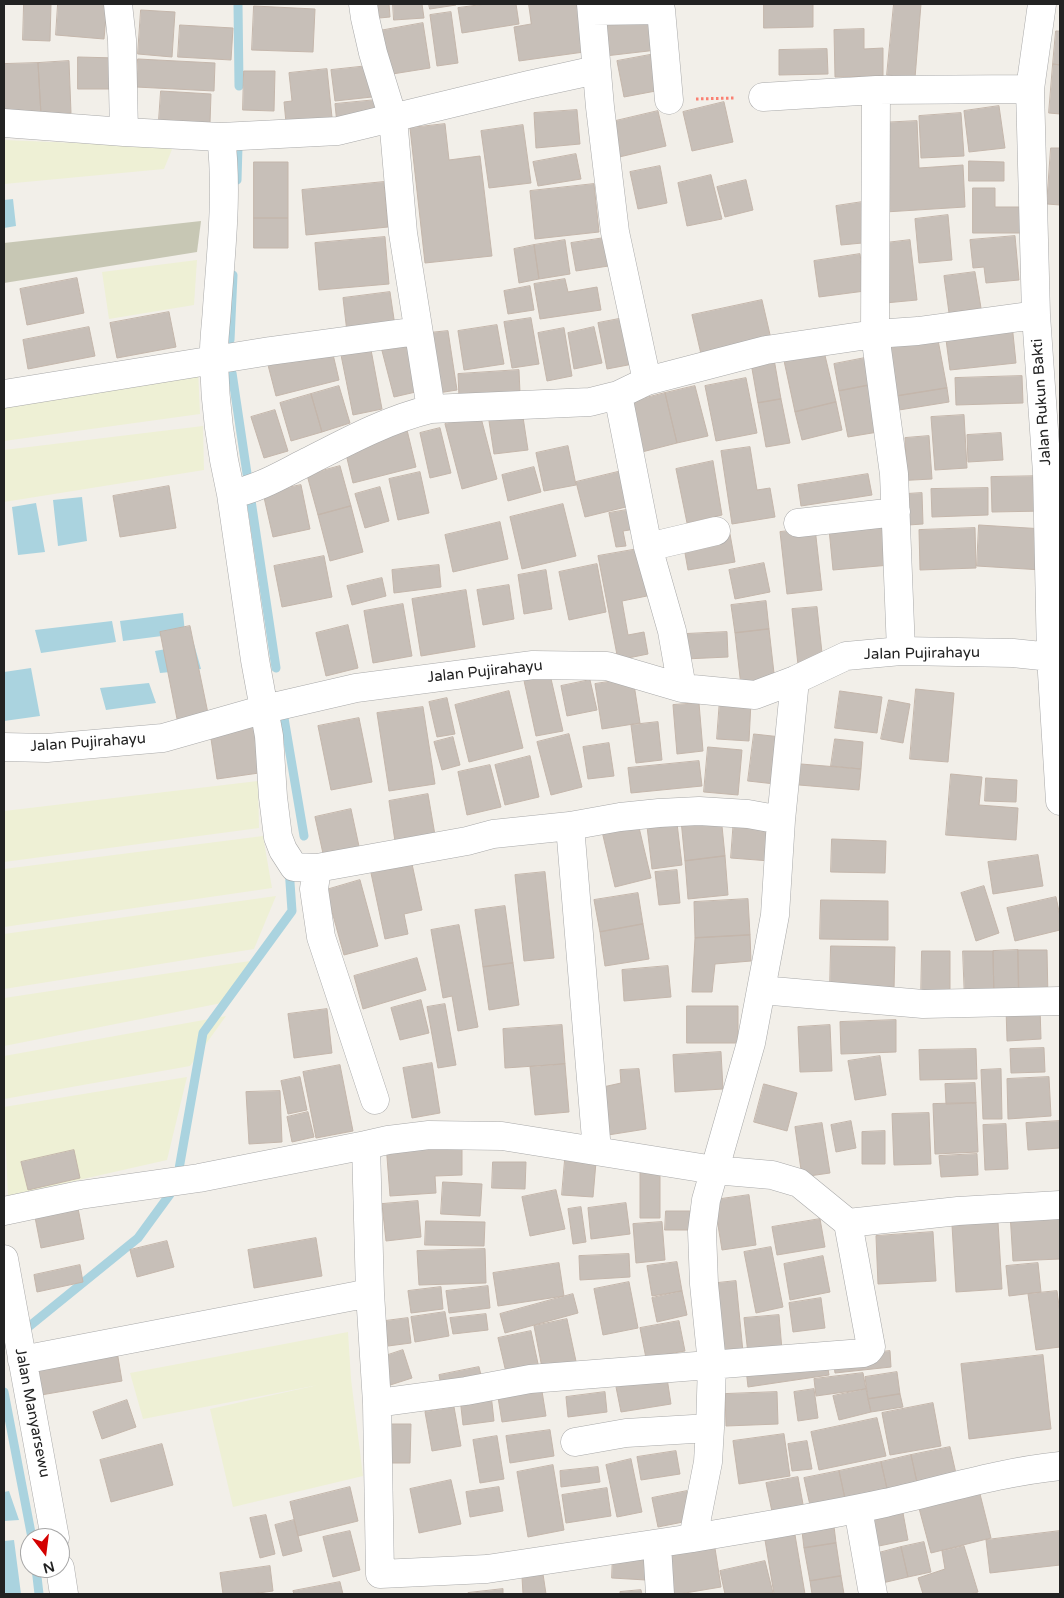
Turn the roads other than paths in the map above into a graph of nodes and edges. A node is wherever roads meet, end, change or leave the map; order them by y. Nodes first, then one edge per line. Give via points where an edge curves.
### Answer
1 (118, 4) edge
2 (364, 4) edge
3 (1042, 4) edge
4 (591, 7) edge
5 (596, 70) junction
6 (1030, 89) junction
7 (876, 90) junction
8 (763, 97) road end
9 (669, 100) road end
10 (393, 118) junction
11 (4, 123) edge
12 (124, 132) junction
13 (234, 136) junction
14 (1036, 316) junction
15 (418, 331) junction
16 (875, 334) junction
17 (214, 361) junction
18 (647, 381) junction
19 (4, 394) edge
20 (618, 395) junction
21 (431, 409) junction
22 (1053, 473) edge
23 (242, 492) junction
24 (896, 512) junction
25 (798, 523) dead end
26 (716, 531) dead end
27 (648, 547) junction
28 (1055, 596) edge
29 (901, 651) junction
30 (1052, 656) junction
31 (795, 680) junction
32 (682, 688) junction
33 (265, 709) junction
34 (4, 746) edge
35 (1060, 801) edge
36 (780, 820) junction
37 (570, 826) junction
38 (317, 868) junction
39 (761, 990) junction
40 (1060, 1002) edge
41 (375, 1100) dead end
42 (366, 1145) junction
43 (597, 1152) junction
44 (714, 1170) junction
45 (1060, 1205) edge
46 (4, 1212) edge
47 (848, 1223) junction
48 (4, 1259) edge
49 (370, 1293) junction
50 (22, 1360) junction
51 (712, 1364) junction
52 (377, 1403) junction
53 (710, 1428) junction
54 (575, 1442) dead end
55 (1060, 1466) edge
56 (858, 1509) junction
57 (54, 1528) edge
58 (693, 1538) junction
59 (657, 1545) junction
60 (62, 1578) edge
61 (380, 1584) edge
62 (64, 1594) edge
63 (660, 1594) edge
64 (873, 1594) edge

1 - 12 street
2 - 10 street via 373,54
3 - 6 street, Jalan Rukun Bakti
4 - 5 street
4 - 9 street via 661,10
5 - 10 street
5 - 18 street via 615,232
6 - 7 street
6 - 14 street, Jalan Rukun Bakti
7 - 8 street
7 - 16 street
10 - 13 street via 338,131
10 - 15 street via 403,233
11 - 12 street
12 - 13 street
13 - 17 street via 225,166
14 - 16 street
14 - 22 street, Jalan Rukun Bakti
15 - 17 street
15 - 21 street
16 - 18 street via 766,350
16 - 24 street
17 - 19 street
17 - 23 street via 226,472
18 - 20 street
20 - 21 street via 590,402
20 - 27 street
21 - 23 street via 406,415 364,433
22 - 28 street, Jalan Rukun Bakti
23 - 33 street via 255,660
24 - 25 street
24 - 29 street
26 - 27 street
27 - 32 street via 672,631
28 - 30 street, Jalan Rukun Bakti
29 - 30 street, Jalan Pujirahayu
29 - 31 street, Jalan Pujirahayu via 846,656
30 - 35 street, Jalan Rukun Bakti
31 - 32 street, Jalan Pujirahayu via 755,695
31 - 36 street
32 - 33 street, Jalan Pujirahayu via 607,666 533,664 356,688
33 - 34 street, Jalan Pujirahayu via 163,738 47,748
33 - 38 street via 278,837 294,867
36 - 37 street via 699,811 620,817
36 - 39 street via 775,915
37 - 38 street via 493,834
37 - 43 street
38 - 41 street via 314,889 321,937
39 - 40 street via 923,1004
39 - 44 street via 751,1043
42 - 43 street via 430,1135 502,1136
42 - 46 street via 199,1178 80,1195
42 - 49 street
43 - 44 street
44 - 47 street via 772,1175 799,1183
44 - 51 street via 702,1231
45 - 47 street via 958,1211
47 - 51 street via 871,1347 864,1353
48 - 50 street, Jalan Manyarsewu
49 - 50 street
49 - 52 street
50 - 57 street, Jalan Manyarsewu
51 - 52 street via 530,1379
51 - 53 street
52 - 61 street
53 - 54 street via 626,1433
53 - 58 street via 708,1462
55 - 56 street via 991,1476
56 - 58 street
56 - 64 street
58 - 59 street
59 - 61 street
59 - 63 street
60 - 62 street

